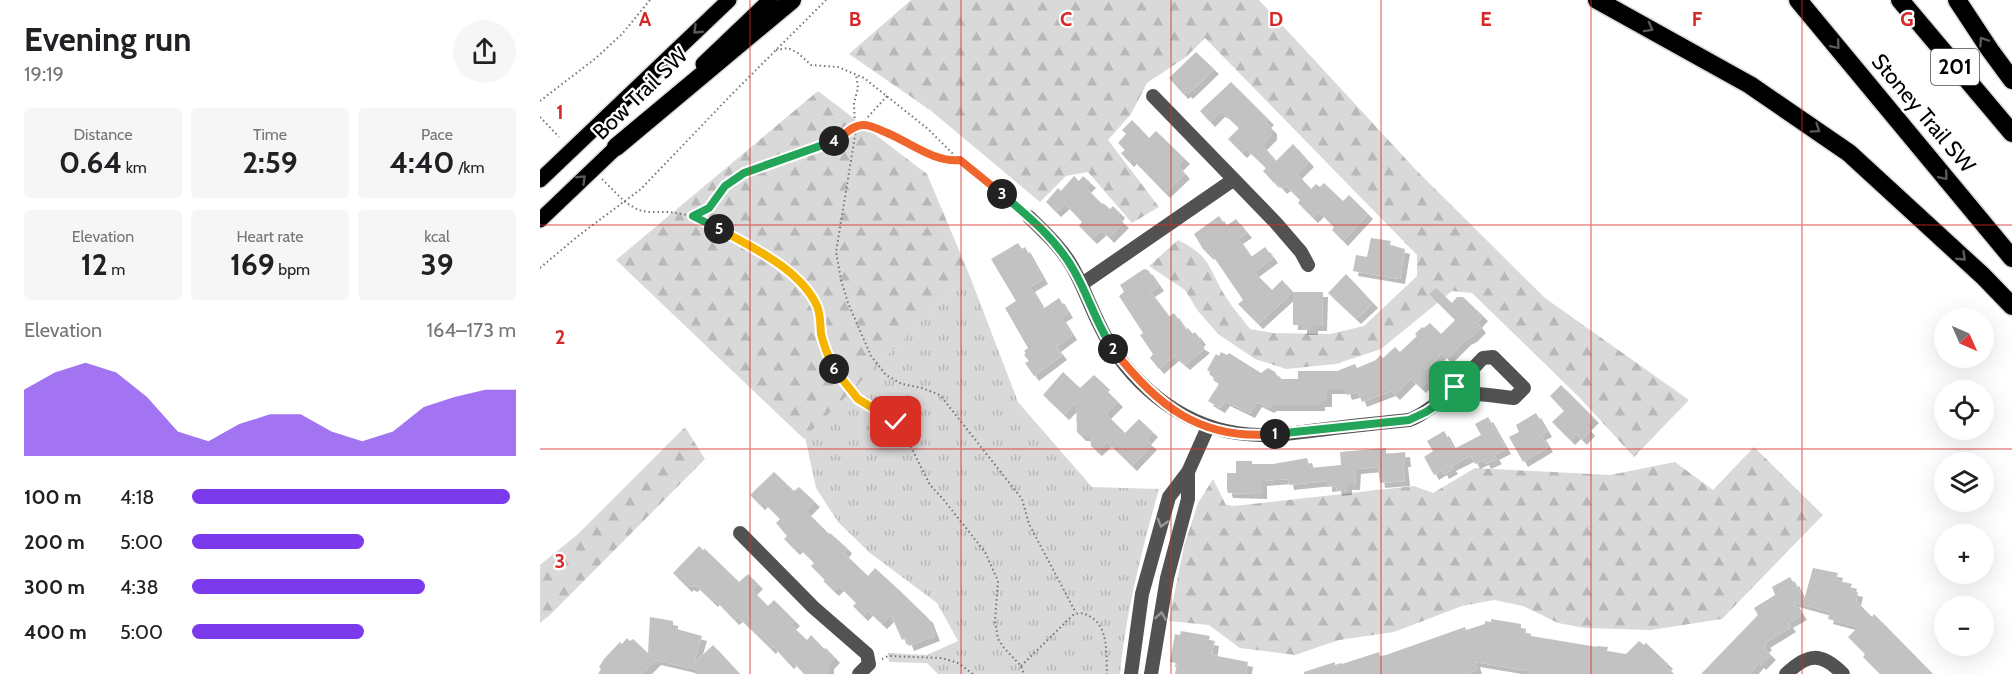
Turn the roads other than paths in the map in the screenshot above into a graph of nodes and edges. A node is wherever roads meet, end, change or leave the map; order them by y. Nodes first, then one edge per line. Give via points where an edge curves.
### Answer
1 (729, 0) edge
2 (770, 0) edge
3 (792, 0) edge
4 (1598, 0) edge
5 (1798, 0) edge
6 (1900, 0) edge
7 (1957, 0) edge
8 (2012, 80) edge
9 (1153, 96) dead end
10 (2012, 133) edge
11 (616, 147) junction
12 (540, 180) edge
13 (1233, 180) junction
14 (1029, 217) road end
15 (540, 220) edge
16 (2012, 258) edge
17 (1308, 265) dead end
18 (1082, 284) junction
19 (2012, 306) edge
20 (1450, 396) junction
21 (1208, 427) junction
22 (1188, 472) junction
23 (740, 533) dead end
24 (863, 669) edge
25 (1131, 674) edge
26 (1152, 674) edge
27 (1786, 674) edge
28 (1843, 674) edge

1 -> 12 main road, Bow Trail SW
2 - 11 main road, Bow Trail SW
3 - 11 highway
4 -> 19 highway via 1750,85 1850,153
5 -> 16 highway, Stoney Trail SW
6 - 10 highway, 201
8 -> 7 highway
9 - 13 street
15 -> 11 main road, Bow Trail SW
13 - 17 street via 1276,223
13 - 18 street
14 - 18 street via 1061,250
18 - 21 street via 1111,346 1132,374 1164,404
20 - 20 street via 1514,398 1524,388 1493,357 1483,358
20 - 21 street via 1409,420 1262,435
21 - 22 street
22 -> 25 street via 1169,497 1142,594
26 -> 22 street via 1167,578 1188,499
23 - 24 street via 813,607 867,654
27 - 28 street via 1809,658 1828,661

